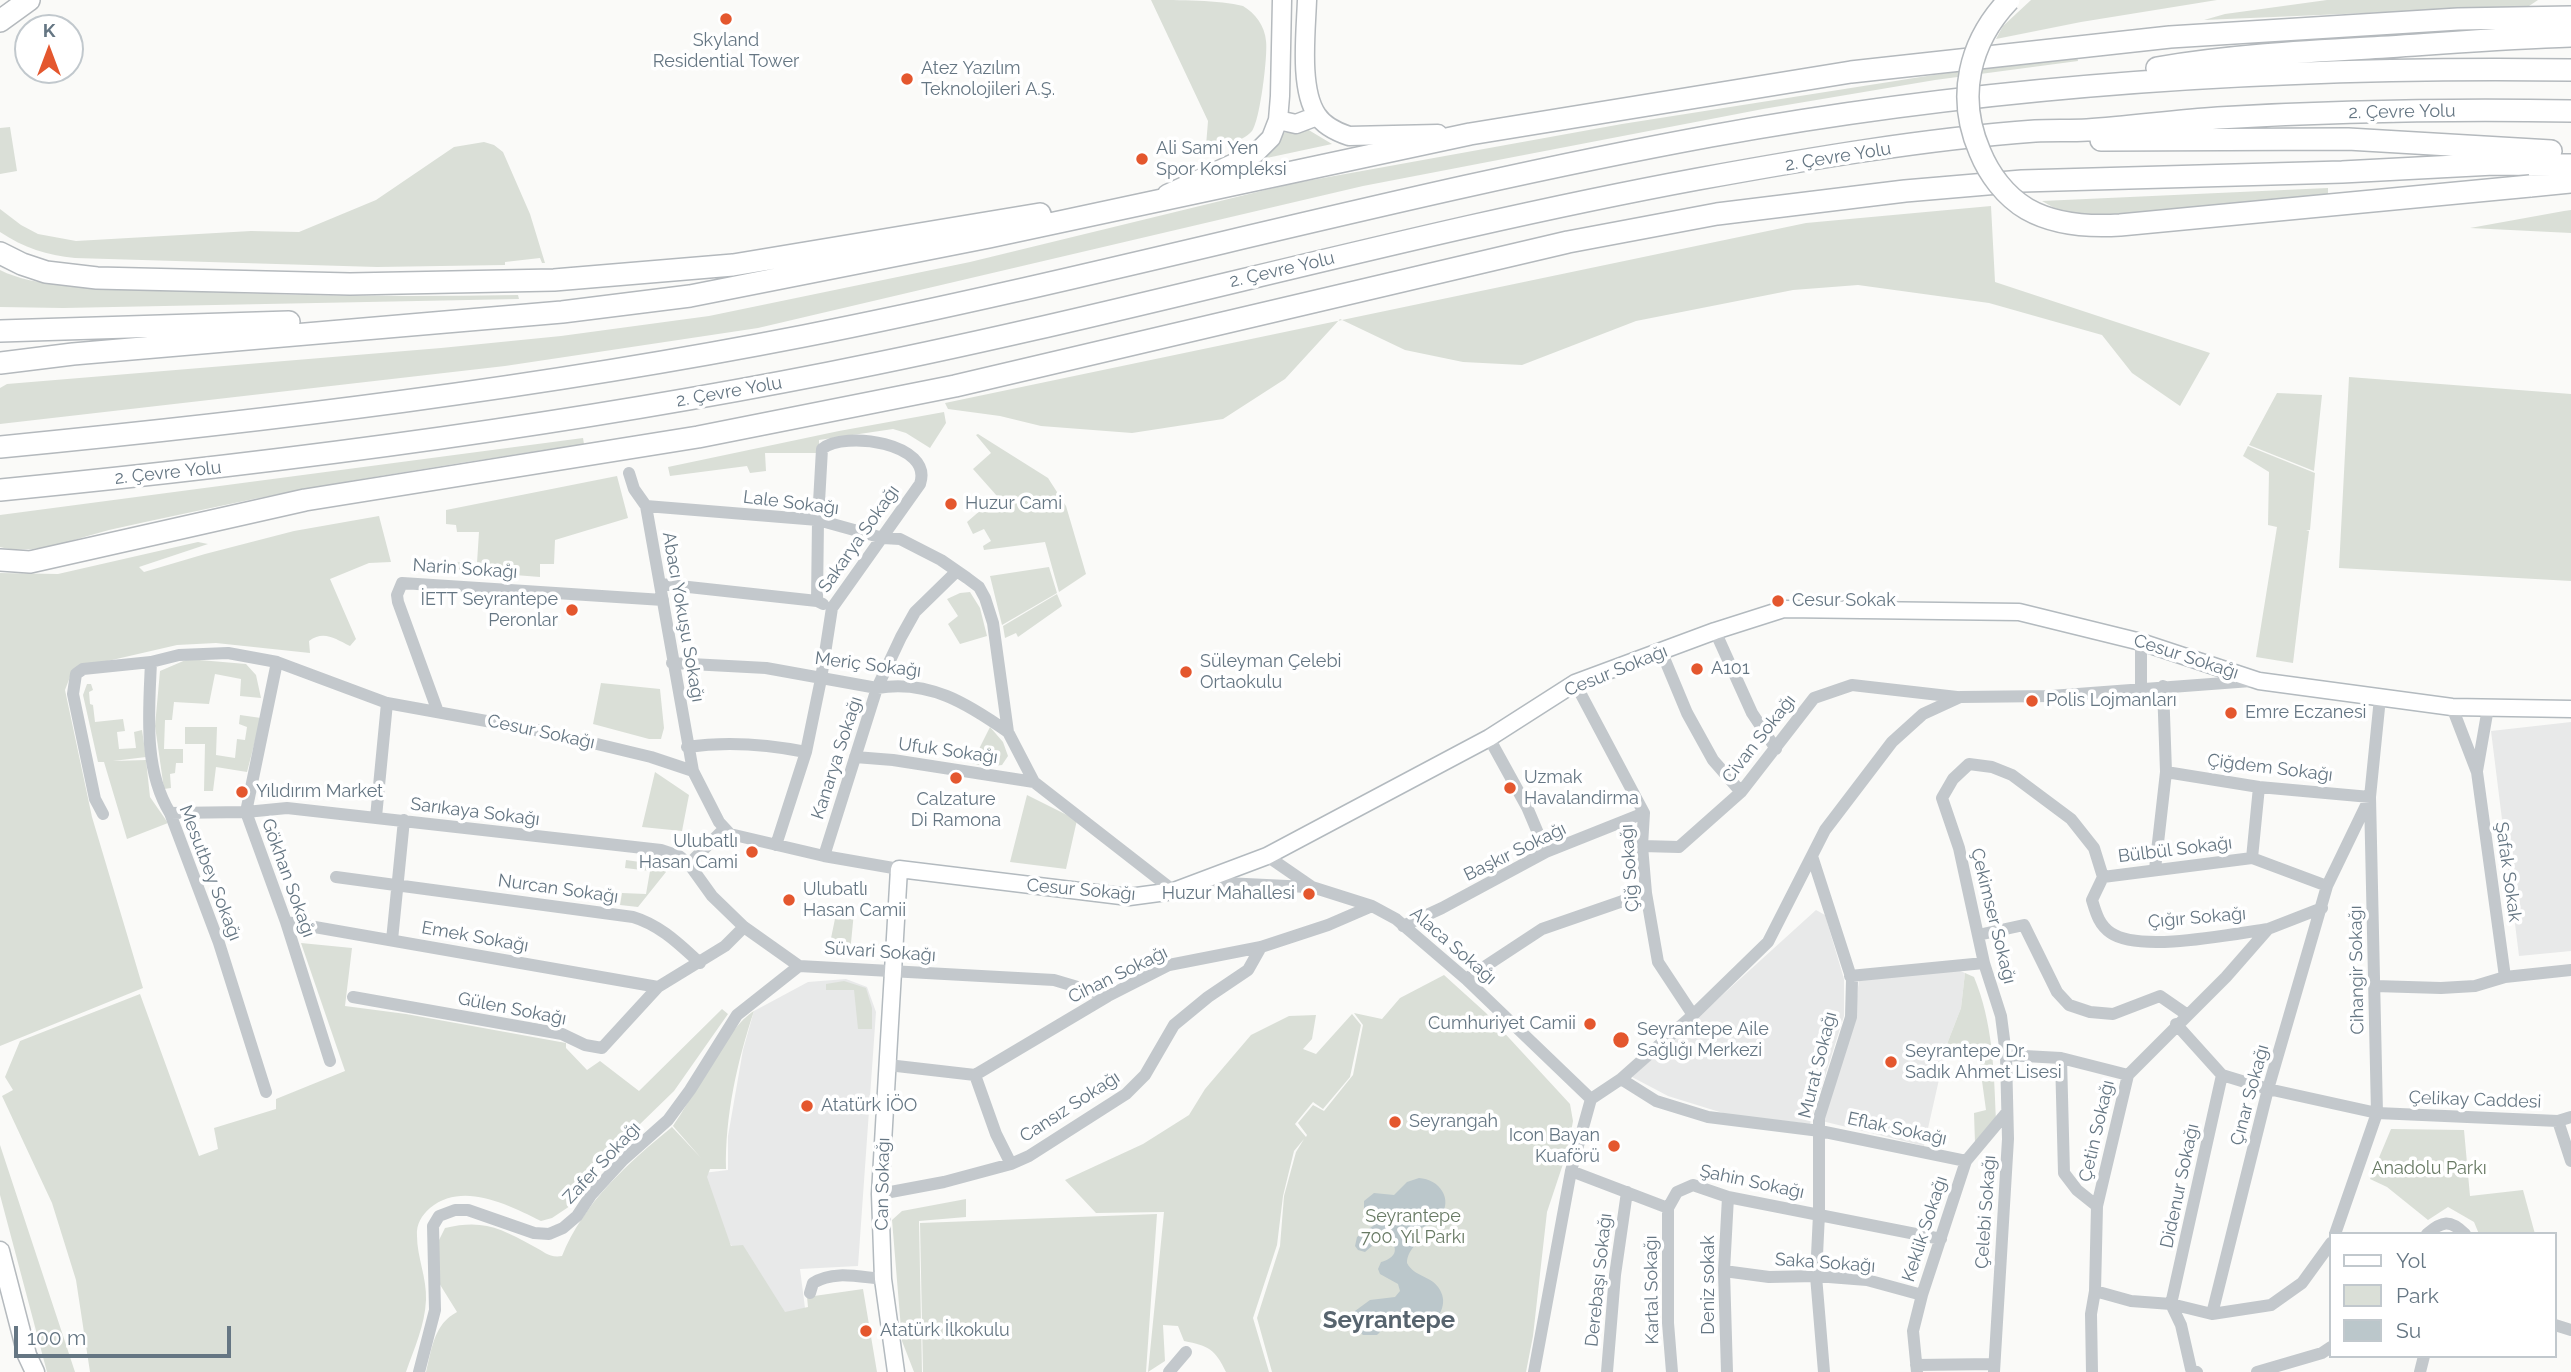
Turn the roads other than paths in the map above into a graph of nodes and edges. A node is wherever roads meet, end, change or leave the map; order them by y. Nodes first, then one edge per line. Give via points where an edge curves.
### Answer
1 (29, 0) edge
2 (1282, 0) edge
3 (1307, 0) edge
4 (2010, 0) edge
5 (2571, 17) edge
6 (0, 21) edge
7 (2571, 36) edge
8 (2571, 70) edge
9 (2101, 84) junction
10 (2571, 111) edge
11 (1317, 116) junction
12 (1278, 120) junction
13 (2036, 131) junction
14 (1469, 134) junction
15 (2571, 153) edge
16 (2571, 165) edge
17 (2571, 182) edge
18 (1156, 200) junction
19 (1101, 212) junction
20 (0, 253) edge
21 (441, 320) junction
22 (0, 331) edge
23 (0, 363) edge
24 (0, 447) edge
25 (629, 473) dead end
26 (0, 489) edge
27 (646, 506) junction
28 (818, 520) junction
29 (883, 538) junction
30 (0, 560) edge
31 (957, 571) junction
32 (661, 584) junction
33 (663, 600) junction
34 (817, 601) junction
35 (832, 608) junction
36 (1715, 631) junction
37 (2141, 642) junction
38 (1662, 653) junction
39 (150, 662) junction
40 (277, 662) junction
41 (672, 663) junction
42 (821, 679) junction
43 (2259, 681) junction
44 (1575, 683) junction
45 (2163, 686) junction
46 (877, 688) junction
47 (2141, 688) junction
48 (1960, 697) junction
49 (2380, 698) junction
50 (387, 703) junction
51 (2452, 707) junction
52 (2488, 708) junction
53 (2571, 709) edge
54 (438, 712) junction
55 (1008, 732) junction
56 (1489, 738) junction
57 (687, 747) junction
58 (1776, 749) junction
59 (806, 752) junction
60 (855, 757) junction
61 (693, 771) junction
62 (2166, 772) junction
63 (2477, 772) junction
64 (1034, 782) junction
65 (2259, 787) junction
66 (1741, 792) junction
67 (2370, 797) junction
68 (246, 812) junction
69 (170, 813) junction
70 (1644, 813) junction
71 (103, 814) dead end
72 (376, 817) junction
73 (404, 820) junction
74 (724, 829) junction
75 (776, 845) junction
76 (1642, 846) junction
77 (1546, 852) junction
78 (824, 856) junction
79 (1267, 856) junction
80 (1812, 856) junction
81 (2252, 858) junction
82 (689, 864) junction
83 (899, 869) junction
84 (2155, 869) junction
85 (336, 877) dead end
86 (2103, 877) junction
87 (1200, 881) junction
88 (397, 884) junction
89 (2328, 886) junction
90 (1312, 887) junction
91 (1174, 891) junction
92 (1646, 893) junction
93 (1372, 906) junction
94 (2322, 908) junction
95 (286, 922) junction
96 (1403, 926) junction
97 (744, 927) junction
98 (2268, 929) junction
99 (1978, 935) junction
100 (392, 940) junction
101 (1261, 947) junction
102 (1984, 962) junction
103 (699, 964) junction
104 (799, 966) junction
105 (2571, 970) edge
106 (892, 971) junction
107 (1850, 976) junction
108 (2505, 977) junction
109 (1466, 979) junction
110 (2375, 986) junction
111 (658, 987) junction
112 (1108, 996) junction
113 (353, 997) dead end
114 (2186, 1014) junction
115 (1693, 1015) junction
116 (2176, 1024) junction
117 (2006, 1055) junction
118 (2061, 1058) junction
119 (330, 1061) dead end
120 (888, 1065) junction
121 (975, 1075) junction
122 (2128, 1075) junction
123 (2222, 1075) junction
124 (1621, 1079) junction
125 (2268, 1089) junction
126 (266, 1093) dead end
127 (1591, 1100) junction
128 (2007, 1112) junction
129 (2377, 1113) junction
130 (2565, 1119) edge
131 (1820, 1131) junction
132 (1966, 1161) junction
133 (2571, 1161) edge
134 (1010, 1164) junction
135 (1571, 1171) junction
136 (1627, 1192) junction
137 (880, 1194) junction
138 (1728, 1197) junction
139 (2097, 1206) junction
140 (1668, 1208) junction
141 (1819, 1214) junction
142 (2458, 1231) edge
143 (2336, 1232) edge
144 (2430, 1232) edge
145 (1941, 1239) junction
146 (2330, 1244) edge
147 (0, 1251) edge
148 (1724, 1271) junction
149 (1816, 1276) junction
150 (883, 1279) junction
151 (2095, 1291) junction
152 (810, 1293) dead end
153 (1922, 1295) junction
154 (2171, 1304) junction
155 (2212, 1314) junction
156 (2330, 1348) edge
157 (1186, 1352) dead end
158 (27, 1363) edge
159 (1917, 1368) edge
160 (1994, 1368) edge
161 (2192, 1371) edge
162 (35, 1372) edge
163 (419, 1372) edge
164 (896, 1372) edge
165 (1169, 1372) edge
166 (1534, 1372) edge
167 (1607, 1372) edge
168 (1672, 1372) edge
169 (1727, 1372) edge
170 (1824, 1372) edge
171 (2092, 1372) edge
172 (2257, 1372) edge

1 - 6 highway
2 - 12 main road
3 - 11 main road via 1307,84
4 - 17 highway, bridge via 1985,30 1975,53 1968,82 1969,121 1994,178 2019,204 2040,215 2077,224 2120,225
5 - 14 highway via 2404,22 2056,48 1851,72
7 - 9 highway via 2208,60 2147,70
8 - 9 highway via 2266,73
9 - 24 highway via 1830,117 1610,155 985,298 678,360 404,402
10 - 13 highway, 2. Çevre Yolu via 2341,113
11 - 12 main road via 1296,124
11 - 14 main road via 1349,136
12 - 18 main road via 1271,138 1256,153
13 - 15 highway via 2090,140 2348,139
13 - 26 highway, 2. Çevre Yolu via 1877,150 1617,195 925,354 701,397 310,456
14 - 18 highway
16 - 30 highway via 2022,181 1717,214 1555,245 821,414 305,500 30,562
18 - 19 highway
19 - 20 highway via 1060,211 1005,218 733,265 554,280 350,284 97,278 46,272
19 - 21 highway via 690,296 562,312
21 - 22 highway
21 - 23 highway
25 - 27 street, Abacı Yokuşu Sokağı
27 - 28 street, Lale Sokağı
27 - 32 street, Abacı Yokuşu Sokağı
28 - 29 street, Lale Sokağı
28 - 29 street, Sakarya Sokağı via 822,449 835,442 883,444 904,450 918,462 922,476
28 - 34 street, Sakarya Sokağı
29 - 31 street, Lale Sokağı via 914,545
29 - 35 street, Sakarya Sokağı
31 - 46 street, Kanarya Sokağı via 915,612
31 - 55 street, Lale Sokağı via 979,587 993,623
32 - 33 street, Abacı Yokuşu Sokağı
32 - 34 street
33 - 41 street, Abacı Yokuşu Sokağı
33 - 54 street, Narin Sokağı via 402,583 398,602
34 - 35 street
35 - 42 street, Sakarya Sokağı
36 - 37 street, Cesur Sokağı via 1784,609 2019,612
36 - 38 street, Cesur Sokağı
36 - 58 street via 1752,713
37 - 43 street, Cesur Sokağı
37 - 47 street
38 - 44 street, Cesur Sokağı
38 - 66 street via 1713,760
39 - 40 street, Cesur Sokağı via 179,654 228,653
39 - 69 street, Mesutbey Sokağı via 154,774
39 - 71 street, Cesur Sokağı via 83,669 76,674 73,694 80,731 95,799
40 - 50 street, Cesur Sokağı
40 - 68 street, Gökhan Sokağı
41 - 42 street, Meriç Sokağı via 747,666
41 - 57 street, Abacı Yokuşu Sokağı
42 - 46 street, Meriç Sokağı
42 - 59 street, Sakarya Sokağı
43 - 45 street, Civan Sokağı
43 - 49 street, Cesur Sokağı
44 - 56 street, Cesur Sokağı
44 - 70 street, Çiğ Sokağı
45 - 47 street, Civan Sokağı
45 - 62 street
46 - 55 street, Meriç Sokağı via 894,685 956,698
46 - 60 street, Kanarya Sokağı
47 - 48 street, Civan Sokağı via 2051,696
48 - 58 street, Civan Sokağı via 1852,685 1814,698
48 - 80 street via 1923,714 1892,743 1825,830
49 - 51 street, Cesur Sokağı
49 - 67 street, Cihangir Sokağı
50 - 54 street, Cesur Sokağı
50 - 72 street
51 - 52 street, Cesur Sokağı
51 - 63 street
52 - 53 street, Cesur Sokağı
52 - 63 street
54 - 61 street, Cesur Sokağı via 547,732
55 - 64 street, Ufuk Sokağı
56 - 77 street
56 - 79 street, Cesur Sokağı
57 - 59 street via 744,743
57 - 61 street, Abacı Yokuşu Sokağı
58 - 66 street, Civan Sokağı
59 - 75 street, Sakarya Sokağı
60 - 64 street, Ufuk Sokağı
60 - 78 street, Kanarya Sokağı
61 - 74 street
62 - 65 street, Çiğdem Sokağı
62 - 84 street
63 - 108 street, Şafak Sokak
64 - 91 street, Ufuk Sokağı
65 - 67 street, Çiğdem Sokağı
65 - 81 street, Bülbül Sokağı
66 - 76 street, Civan Sokağı via 1679,846
67 - 89 street
67 - 110 street, Cihangir Sokağı
68 - 69 street, Sarıkaya Sokağı
68 - 72 street, Sarıkaya Sokağı via 287,808
68 - 95 street, Gökhan Sokağı
69 - 126 street, Mesutbey Sokağı via 219,943
70 - 76 street, Çiğ Sokağı
70 - 77 street, Başkır Sokağı
72 - 73 street, Sarıkaya Sokağı
73 - 82 street, Sarıkaya Sokağı via 661,850
73 - 88 street
74 - 75 street, Cesur Sokağı
74 - 82 street
75 - 78 street, Cesur Sokağı
76 - 92 street, Çiğ Sokağı
77 - 96 street, Başkır Sokağı
78 - 83 street, Cesur Sokağı
79 - 87 street, Cesur Sokağı
79 - 90 street, Alaca Sokağı
80 - 107 street, Murat Sokağı
80 - 115 street via 1768,942
81 - 84 street, Bülbül Sokağı
81 - 89 street, Bülbül Sokağı
82 - 97 street, Süvari Sokağı via 712,896
83 - 91 street, Cesur Sokağı via 1129,897
83 - 106 street, Can Sokağı
84 - 86 street, Bülbül Sokağı
85 - 88 street, Nurcan Sokağı
86 - 98 street, Çığır Sokağı via 2092,900 2098,920 2122,937 2175,941
86 - 99 street, Çekimser Sokağı via 2094,849 2071,819 2012,775 1969,764 1942,798
87 - 90 street
87 - 91 street, Cesur Sokağı
88 - 100 street
88 - 103 street, Nurcan Sokağı via 633,917 668,934
89 - 94 street, Çınar Sokağı
90 - 93 street, Alaca Sokağı
92 - 109 street via 1542,929
92 - 115 street, Çiğ Sokağı via 1658,962
93 - 96 street, Alaca Sokağı
93 - 101 street, Cihan Sokağı
94 - 98 street, Çetin Sokağı
94 - 125 street, Çınar Sokağı
95 - 100 street, Emek Sokağı
95 - 119 street, Gökhan Sokağı
96 - 109 street, Alaca Sokağı
97 - 103 street, Gülen Sokağı
97 - 104 street, Süvari Sokağı
98 - 114 street, Çetin Sokağı
99 - 102 street, Çekimser Sokağı
99 - 114 street via 2024,925 2057,992 2069,1005 2113,1014 2160,996
100 - 111 street, Emek Sokağı
101 - 112 street, Cihan Sokağı via 1169,965
101 - 134 street, Cansız Sokağı via 1248,970 1174,1025 1145,1075 1126,1094
102 - 107 street
102 - 117 street, Çekimser Sokağı via 2001,1016
103 - 111 street, Gülen Sokağı
104 - 106 street, Süvari Sokağı
104 - 163 street, Zafer Sokağı via 737,1015 668,1120 623,1160 563,1227 549,1234 534,1233 468,1210 439,1216 433,1226 435,1310
105 - 108 street
106 - 112 street, Süvari Sokağı via 1054,980
106 - 120 street, Can Sokağı
107 - 131 street, Murat Sokağı via 1851,1017 1819,1118
108 - 110 street via 2453,988
109 - 127 street, Alaca Sokağı
110 - 129 street, Cihangir Sokağı
111 - 113 street, Gülen Sokağı via 609,1043 594,1049 562,1034
112 - 121 street, Cihan Sokağı
114 - 116 street, Çetin Sokağı
115 - 124 street
116 - 122 street, Çetin Sokağı
116 - 123 street
117 - 118 street
117 - 128 street, Çelebi Sokağı
118 - 122 street
118 - 139 street via 2064,1173
120 - 121 street
120 - 137 street, Can Sokağı
121 - 134 street
122 - 139 street, Çetin Sokağı
123 - 125 street, Çelikay Caddesi
123 - 154 street, Didenur Sokağı
124 - 127 street
124 - 131 street, Eflak Sokağı via 1656,1101 1708,1117
125 - 129 street, Çelikay Caddesi
125 - 155 street, Çınar Sokağı
127 - 135 street
128 - 132 street, Keklik Sokağı
128 - 160 street, Çelebi Sokağı
129 - 130 street, Çelikay Caddesi
129 - 143 street, Cihangir Sokağı
130 - 133 street
131 - 132 street, Eflak Sokağı
131 - 141 street, Murat Sokağı
132 - 145 street, Keklik Sokağı
134 - 137 street, Cansız Sokağı
135 - 136 street
135 - 166 street
136 - 140 street
136 - 167 street, Derebaşı Sokağı
137 - 150 street, Can Sokağı
138 - 140 street, Şahin Sokağı via 1693,1185 1677,1192
138 - 141 street, Şahin Sokağı
138 - 148 street, Deniz sokak
139 - 151 street, Çetin Sokağı
140 - 168 street, Kartal Sokağı
141 - 145 street, Şahin Sokağı
141 - 149 street, Murat Sokağı
142 - 144 street via 2445,1223
145 - 153 street, Keklik Sokağı
146 - 155 street via 2302,1283 2271,1305
147 - 158 main road
148 - 149 street, Saka Sokağı via 1769,1277
148 - 169 street, Deniz sokak
149 - 153 street, Saka Sokağı via 1867,1280
149 - 170 street, Murat Sokağı
150 - 152 street via 824,1276 813,1283
150 - 164 street, Can Sokağı
151 - 154 street via 2131,1301
151 - 171 street, Çetin Sokağı
153 - 159 street, Keklik Sokağı via 1913,1331
154 - 155 street
154 - 161 street
156 - 172 street
157 - 165 street
158 - 162 main road
159 - 160 street

